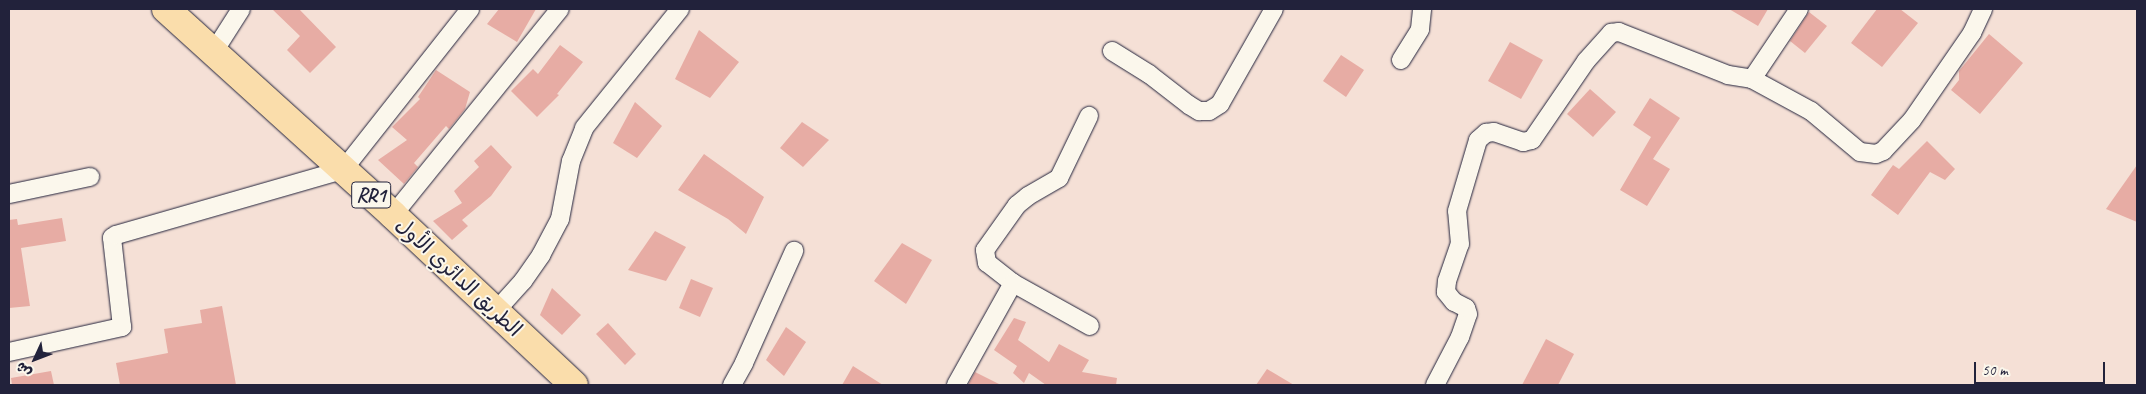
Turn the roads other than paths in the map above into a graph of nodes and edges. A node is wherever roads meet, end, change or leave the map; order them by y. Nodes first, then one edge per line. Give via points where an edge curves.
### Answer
1 (166, 9) edge
2 (241, 9) edge
3 (470, 9) edge
4 (560, 9) edge
5 (680, 9) edge
6 (1274, 9) edge
7 (1422, 9) edge
8 (1799, 9) edge
9 (1983, 9) edge
10 (1112, 51) dead end
11 (213, 53) junction
12 (1401, 60) dead end
13 (1752, 79) junction
14 (1089, 116) dead end
15 (343, 170) junction
16 (90, 177) dead end
17 (9, 194) edge
18 (393, 215) junction
19 (794, 251) dead end
20 (1013, 283) junction
21 (495, 312) junction
22 (1090, 326) dead end
23 (9, 352) edge
24 (572, 385) edge
25 (732, 385) edge
26 (956, 385) edge
27 (1435, 385) edge

1 - 11 main road, الطريق الدائري الأول / RR1
2 - 11 street
3 - 15 street
4 - 18 street
5 - 21 street via 584,128 571,161 560,219 523,281
6 - 10 street via 1224,98 1209,111 1199,111 1189,105
7 - 12 street via 1420,29
8 - 13 street
9 - 13 street via 1972,33 1912,120 1876,154 1860,152 1811,111
11 - 15 main road, الطريق الدائري الأول / RR1
13 - 27 street via 1728,75 1619,32 1611,33 1586,61 1532,140 1523,142 1494,132 1486,133 1478,140 1457,212 1460,244 1446,292 1454,302 1466,308 1468,314
14 - 20 street via 1059,178 1017,205 985,250 987,263
15 - 18 main road, الطريق الدائري الأول / RR1
15 - 23 street via 116,235 112,238 122,327
16 - 17 street
18 - 21 main road, الطريق الدائري الأول / RR1
19 - 25 street
20 - 22 street
20 - 26 street
21 - 24 main road, الطريق الدائري الأول / RR1

